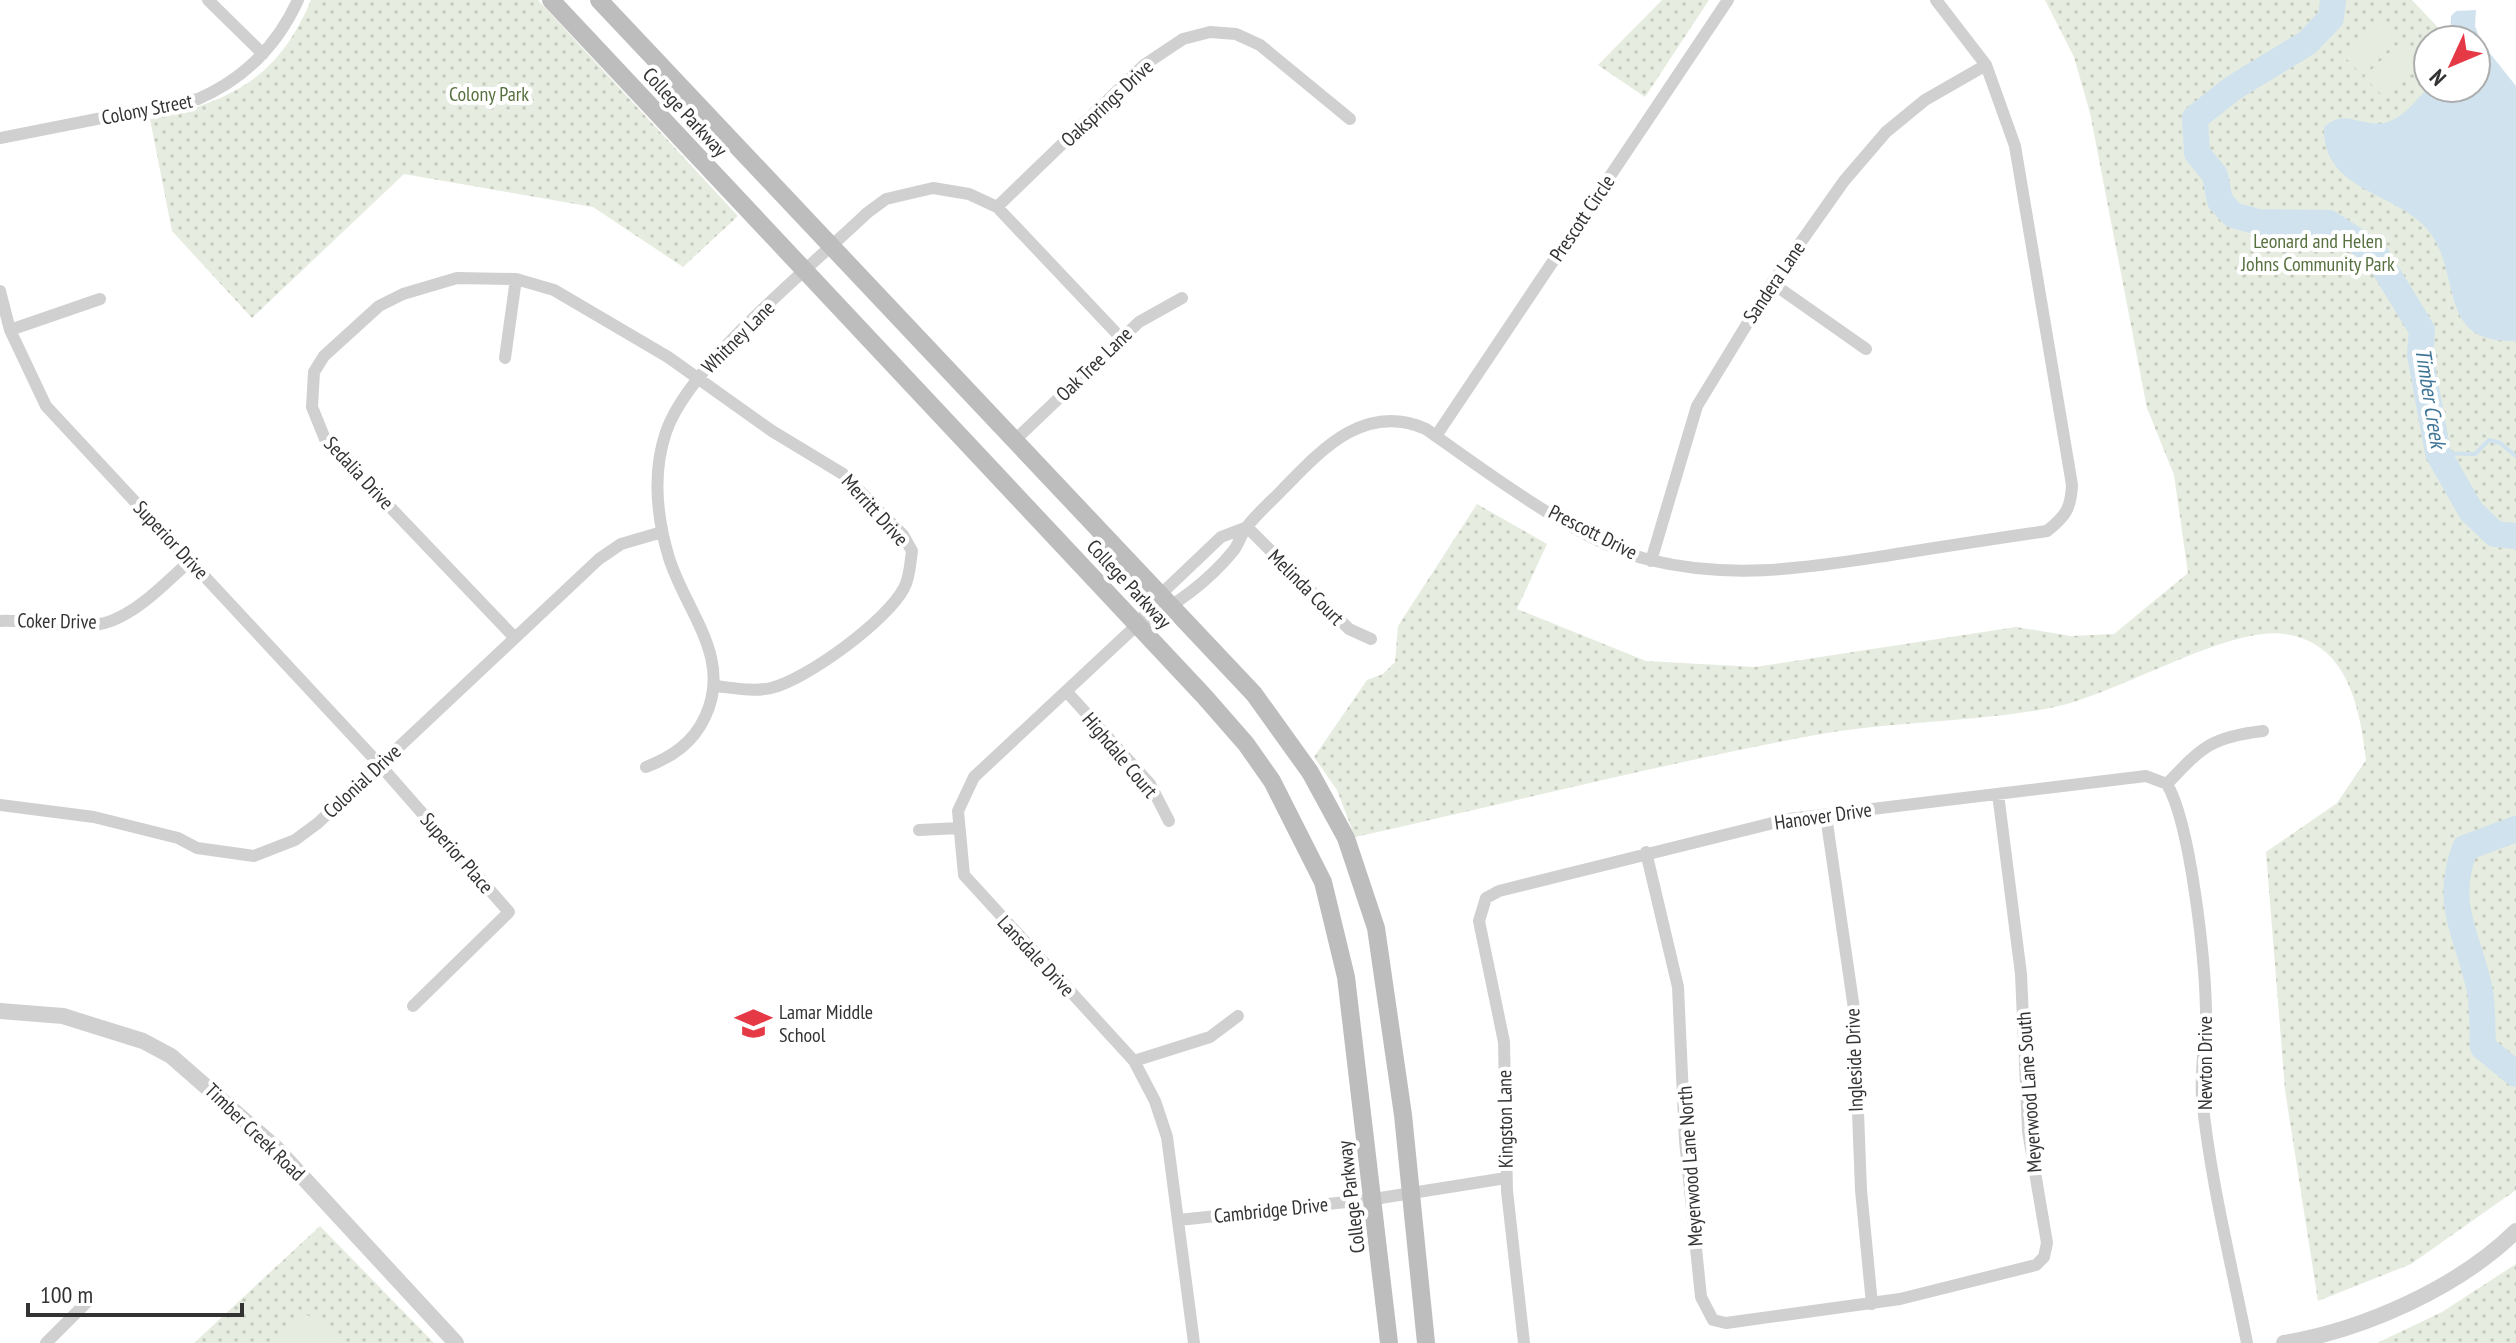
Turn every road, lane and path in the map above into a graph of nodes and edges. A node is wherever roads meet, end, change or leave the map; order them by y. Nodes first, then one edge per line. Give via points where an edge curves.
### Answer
1 (208, 0) edge
2 (298, 0) edge
3 (551, 0) edge
4 (599, 0) edge
5 (1728, 0) edge
6 (1936, 0) edge
7 (263, 54) junction
8 (658, 62) junction
9 (1986, 65) junction
10 (631, 86) junction
11 (1350, 119) dead end
12 (0, 138) edge
13 (997, 207) junction
14 (830, 247) junction
15 (803, 272) junction
16 (516, 279) junction
17 (1772, 283) junction
18 (0, 291) edge
19 (1182, 298) dead end
20 (100, 299) dead end
21 (10, 330) junction
22 (1121, 338) junction
23 (1866, 349) dead end
24 (505, 358) dead end
25 (698, 378) junction
26 (1436, 436) junction
27 (1014, 441) junction
28 (1247, 527) junction
29 (662, 532) junction
30 (190, 561) junction
31 (1651, 561) junction
32 (1166, 601) junction
33 (0, 621) edge
34 (1137, 625) junction
35 (515, 638) junction
36 (1371, 639) dead end
37 (715, 686) junction
38 (1067, 692) junction
39 (2263, 731) dead end
40 (380, 765) junction
41 (646, 767) dead end
42 (2167, 784) junction
43 (1998, 794) junction
44 (0, 805) edge
45 (1826, 816) junction
46 (1169, 821) dead end
47 (959, 828) junction
48 (919, 830) dead end
49 (1646, 852) junction
50 (1486, 898) joint
51 (413, 1006) dead end
52 (0, 1011) edge
53 (1238, 1016) dead end
54 (1134, 1061) junction
55 (1506, 1178) junction
56 (1410, 1192) junction
57 (1374, 1199) junction
58 (1179, 1220) junction
59 (2516, 1231) edge
60 (89, 1300) dead end
61 (1872, 1304) junction
62 (46, 1343) edge
63 (456, 1343) edge
64 (1194, 1343) edge
65 (1389, 1343) edge
66 (1426, 1343) edge
67 (1524, 1343) edge
68 (2247, 1343) edge
69 (2284, 1343) edge

1 - 7 street
2 - 7 street, Colony Street via 288,23
3 - 10 main road, College Parkway
4 - 8 main road, College Parkway
5 - 26 street, Prescott Circle
6 - 9 street
7 - 12 street, Colony Street via 238,78 198,99
8 - 10 main road
8 - 14 main road, College Parkway
9 - 17 street, Sandera Lane via 1925,100 1886,132
9 - 31 street, Prescott Drive via 2015,146 2071,508 2047,531 1784,572 1721,571
10 - 15 main road, College Parkway
11 - 13 street, Oaksprings Drive via 1260,45 1236,34 1210,32 1183,39 1144,65
13 - 14 street, Whitney Lane via 943,189 903,194 876,206
13 - 22 street, Whitney Lane
14 - 15 street, Whitney Lane
14 - 27 main road, College Parkway
15 - 25 street, Whitney Lane
15 - 34 main road, College Parkway
16 - 24 street
16 - 25 street, Sedalia Drive via 554,290
16 - 35 street, Sedalia Drive via 457,278 379,306 324,356 314,372 312,407 325,439
17 - 23 street
17 - 31 street, Sandera Lane via 1697,406
18 - 21 street, Superior Drive
19 - 22 street, Oak Tree Lane
20 - 21 street
21 - 30 street, Superior Drive via 46,406
22 - 27 street, Oak Tree Lane
25 - 29 street, Whitney Lane via 667,430 659,459
25 - 37 street, Merritt Drive via 843,474 912,551 903,590 815,670 773,688
26 - 28 street, Prescott Drive via 1414,424 1352,428 1323,449
26 - 31 street, Prescott Drive via 1558,518
27 - 32 main road, College Parkway
28 - 32 street, Prescott Drive via 1234,550
28 - 36 street, Melinda Court via 1349,629
29 - 35 street, Colonial Drive via 621,544 599,559
29 - 37 street, Whitney Lane via 709,645
30 - 33 street, Coker Drive via 148,599 110,621
30 - 40 street, Superior Drive
32 - 34 street, Prescott Drive
32 - 56 main road, College Parkway via 1277,724 1346,838 1376,928
34 - 38 street, Lansdale Drive
34 - 57 main road, College Parkway via 1246,744 1278,791 1323,882 1346,977
35 - 40 street, Colonial Drive
37 - 41 street, Whitney Lane via 710,708 691,738 675,754
38 - 46 street, Highdale Court via 1150,784
38 - 47 street, Lansdale Drive via 974,777 961,800
39 - 42 street via 2216,740
40 - 44 street, Colonial Drive via 295,840 254,856 197,848 178,838 94,817
40 - 51 street, Superior Place via 509,912
42 - 43 street, Hanover Drive via 2146,776
42 - 68 street, Newton Drive via 2180,815 2202,950 2202,1094
43 - 45 street, Hanover Drive
43 - 61 street, Meyerwood Lane South via 2021,974 2028,1131 2047,1243 2044,1257 2036,1265
45 - 49 street, Hanover Drive via 1789,819
45 - 61 street, Ingleside Drive via 1854,1009 1860,1176
47 - 48 street
47 - 54 street, Lansdale Drive via 961,864 972,887
49 - 50 street, Hanover Drive
49 - 61 street, Meyerwood Lane North via 1678,987 1685,1141 1701,1297 1713,1320 1726,1323
50 - 55 street, Kingston Lane via 1479,921 1504,1042
52 - 63 street, Timber Creek Road via 63,1016 143,1041 171,1056 275,1147
53 - 54 street via 1210,1037
54 - 58 street, Lansdale Drive via 1167,1137
55 - 56 street, Cambridge Drive
55 - 67 street, Kingston Lane
56 - 57 street, Cambridge Drive
56 - 66 main road, College Parkway
57 - 58 street, Cambridge Drive
57 - 65 main road, College Parkway
58 - 64 street, Lansdale Drive
59 - 69 street via 2471,1266 2401,1308
60 - 62 street

